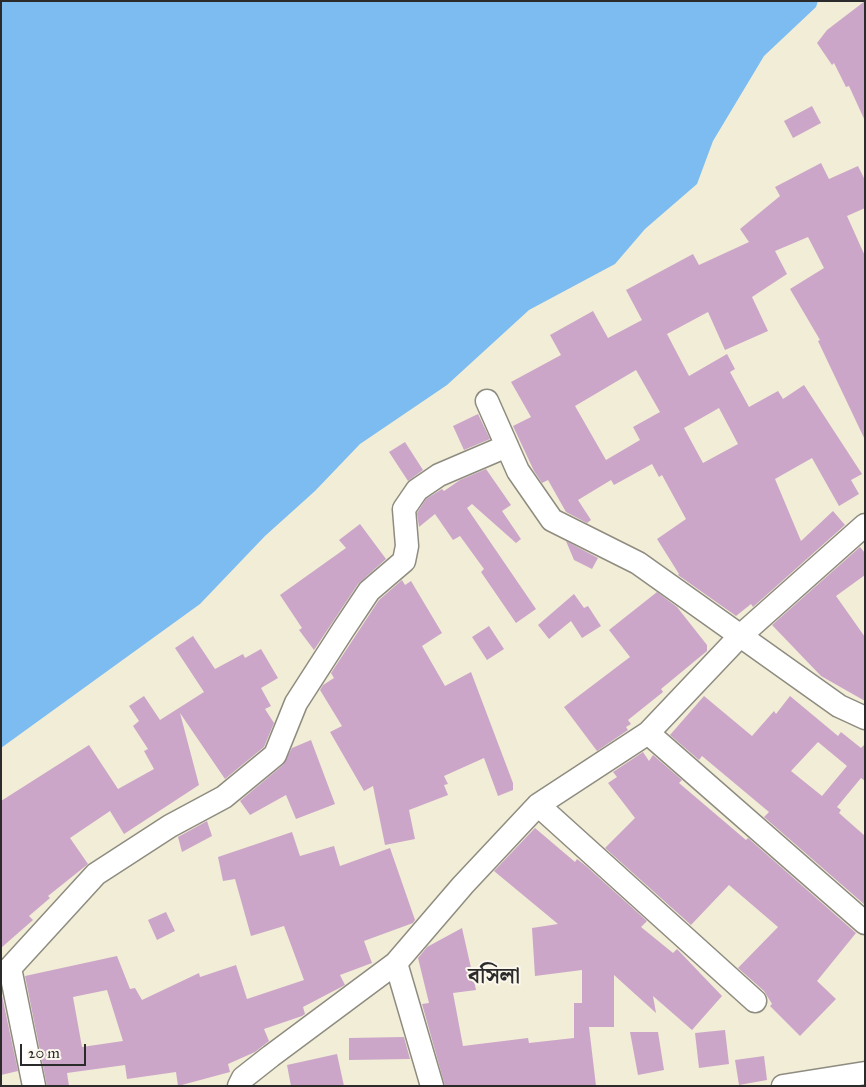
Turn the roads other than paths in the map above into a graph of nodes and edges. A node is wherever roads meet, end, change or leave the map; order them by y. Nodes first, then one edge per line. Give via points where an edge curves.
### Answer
1 (487, 401) dead end
2 (507, 446) junction
3 (865, 525) edge
4 (739, 637) junction
5 (865, 718) edge
6 (648, 733) junction
7 (538, 805) junction
8 (865, 923) edge
9 (396, 963) junction
10 (754, 1001) dead end
11 (865, 1073) edge
12 (34, 1086) edge
13 (239, 1086) edge
14 (432, 1086) edge
15 (783, 1086) edge

1 - 2 street
2 - 4 street via 518,471 552,520 638,563
2 - 12 street via 439,475 417,490 404,509 407,546 404,561 369,591 343,630 296,703 275,756 224,797 170,826 96,874 10,968
3 - 4 street
4 - 5 street via 839,706
4 - 6 street
6 - 7 street
6 - 8 street
7 - 9 street via 463,884
7 - 10 street
9 - 13 street via 271,1056 243,1078
9 - 14 street
11 - 15 street

